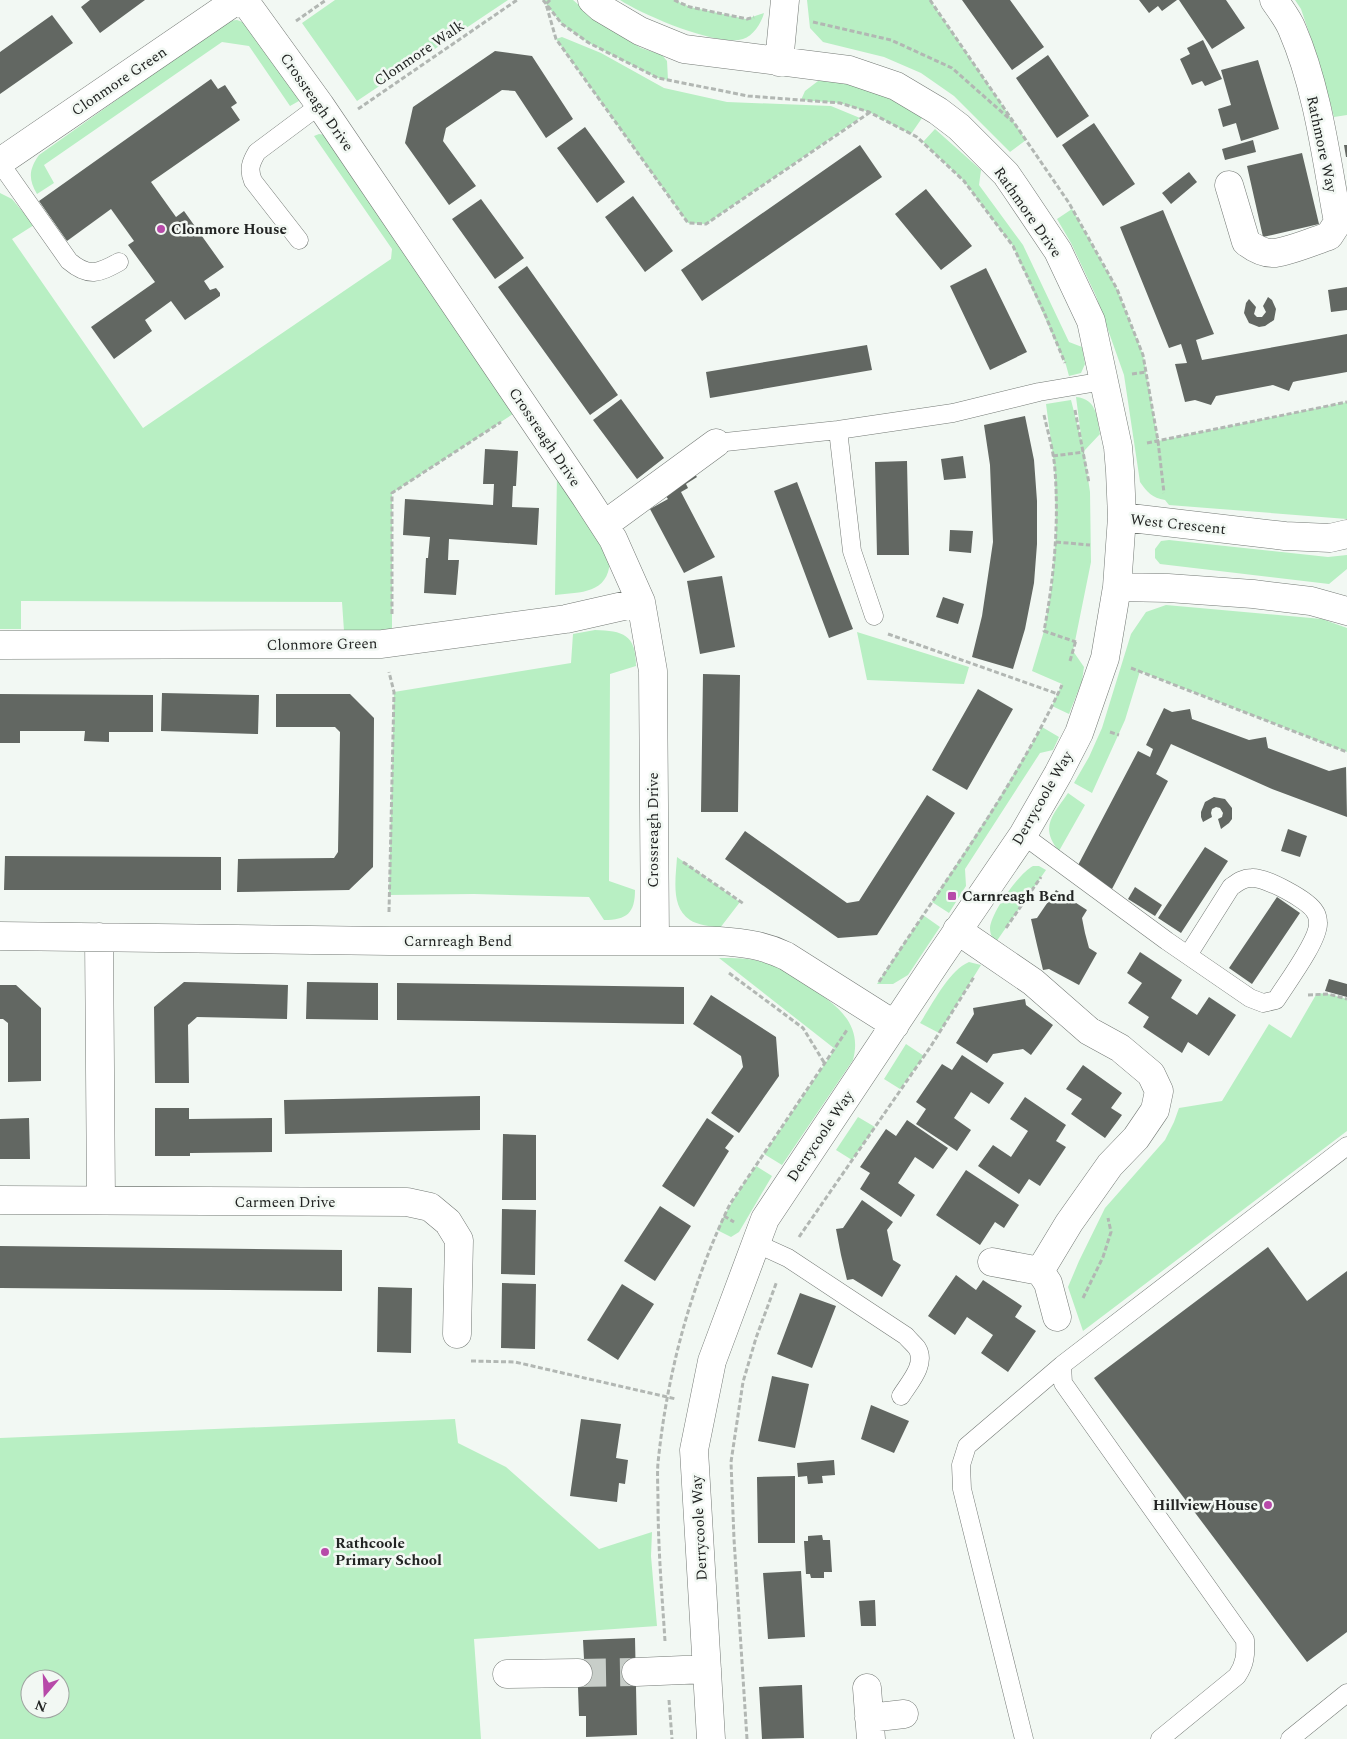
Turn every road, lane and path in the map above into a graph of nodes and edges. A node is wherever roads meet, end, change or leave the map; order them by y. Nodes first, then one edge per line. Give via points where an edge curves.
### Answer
1 (237, 0) edge
2 (244, 0) edge
3 (326, 0) edge
4 (517, 0) edge
5 (550, 0) edge
6 (592, 0) edge
7 (674, 0) edge
8 (1274, 0) edge
9 (785, 4) edge
10 (271, 38) junction
11 (778, 62) junction
12 (327, 115) junction
13 (0, 163) edge
14 (1229, 185) dead end
15 (299, 240) dead end
16 (119, 262) dead end
17 (1104, 381) junction
18 (1070, 387) junction
19 (1039, 392) junction
20 (1347, 402) edge
21 (524, 407) junction
22 (838, 430) junction
23 (716, 443) joint
24 (1118, 447) junction
25 (1084, 452) junction
26 (1053, 456) junction
27 (1089, 484) dead end
28 (1122, 518) junction
29 (604, 526) junction
30 (1347, 534) edge
31 (1091, 537) dead end
32 (1056, 542) junction
33 (1091, 546) junction
34 (1091, 554) dead end
35 (1118, 587) junction
36 (1347, 591) edge
37 (1311, 601) junction
38 (641, 602) junction
39 (1347, 611) edge
40 (874, 616) joint
41 (1077, 633) dead end
42 (1076, 642) junction
43 (388, 643) junction
44 (0, 645) edge
45 (1105, 658) junction
46 (1069, 667) dead end
47 (1065, 679) dead end
48 (1058, 694) junction
49 (1347, 752) edge
50 (1024, 834) junction
51 (653, 841) junction
52 (1054, 859) junction
53 (744, 904) dead end
54 (958, 930) junction
55 (0, 936) edge
56 (99, 937) junction
57 (655, 940) junction
58 (389, 941) junction
59 (700, 941) junction
60 (989, 953) junction
61 (1188, 956) junction
62 (877, 984) dead end
63 (1347, 999) edge
64 (1276, 1000) junction
65 (894, 1025) junction
66 (825, 1064) dead end
67 (1347, 1146) edge
68 (1093, 1190) junction
69 (0, 1200) edge
70 (101, 1200) junction
71 (756, 1243) junction
72 (788, 1258) junction
73 (992, 1262) dead end
74 (1040, 1271) junction
75 (1057, 1317) joint
76 (457, 1334) joint
77 (1062, 1364) junction
78 (901, 1396) dead end
79 (703, 1408) junction
80 (707, 1669) junction
81 (578, 1672) tunnel mouth
82 (636, 1672) tunnel mouth
83 (507, 1674) dead end
84 (867, 1688) dead end
85 (1347, 1693) edge
86 (904, 1714) dead end
87 (870, 1728) edge
88 (711, 1739) edge
89 (748, 1739) edge
90 (1024, 1739) edge
91 (1160, 1739) edge
92 (1290, 1739) edge

1 - 13 street, Clonmore Green
2 - 10 street, Crossreagh Drive
3 - 10 path
4 - 12 path, Clonmore Walk
5 - 18 path via 546,4 556,39 688,223 706,224 869,112 918,137 964,181 1013,246 1066,365
6 - 11 street, Rathmore Drive via 640,31 684,49
7 - 9 path via 690,7 746,19
8 - 14 street, Rathmore Way via 1292,27 1302,54 1319,120 1338,222 1329,236 1275,253 1259,250 1246,242
9 - 11 street
10 - 12 street, Crossreagh Drive
11 - 17 street, Rathmore Drive via 849,70 896,86 958,127 1006,174 1058,251 1092,321
12 - 15 lane via 257,152 251,162 253,181
12 - 21 street, Crossreagh Drive
13 - 16 lane via 75,266 93,273
17 - 18 lane
17 - 24 street, Rathmore Drive
18 - 19 lane
18 - 25 path
19 - 22 lane via 953,413
19 - 26 path
20 - 24 path
21 - 29 street, Crossreagh Drive
21 - 43 path via 392,493 392,630
22 - 23 lane
22 - 40 lane via 852,551
23 - 29 street
24 - 28 street, Rathmore Drive
25 - 26 path
25 - 27 path
26 - 32 path via 1056,470
28 - 30 street, West Crescent via 1285,536 1330,538
28 - 35 street, West Crescent
29 - 38 street, Crossreagh Drive
31 - 33 path
32 - 33 path
32 - 42 path via 1044,631
33 - 34 path
35 - 37 street
35 - 45 street, Derrycoole Way
36 - 37 street via 1343,595
37 - 39 street
38 - 43 street, Clonmore Green via 566,618
38 - 51 street, Crossreagh Drive via 653,671
40 - 48 path via 890,636
41 - 42 path
42 - 46 path
43 - 44 street, Clonmore Green
43 - 58 path via 394,692
45 - 49 path
45 - 50 street, Derrycoole Way via 1079,733
47 - 48 path
48 - 62 path via 994,807
50 - 52 lane
50 - 54 street, Derrycoole Way
51 - 53 path
51 - 57 street, Crossreagh Drive
52 - 60 path
52 - 61 lane
54 - 60 street
54 - 65 street, Derrycoole Way
55 - 56 street, Carnreagh Bend
56 - 58 street, Carnreagh Bend
56 - 70 street
57 - 58 street, Carnreagh Bend
57 - 59 street, Carnreagh Bend
59 - 65 street, Carnreagh Bend via 768,947
59 - 66 path via 731,975 803,1028
60 - 68 street via 1033,982 1089,1030 1120,1048 1151,1074 1159,1091 1155,1110
60 - 72 path via 931,1046 797,1239
61 - 64 lane via 1250,998 1263,1003
61 - 64 lane via 1231,887 1253,878 1267,881 1307,903 1316,912 1318,923 1316,937
63 - 64 path via 1317,993
65 - 71 street, Derrycoole Way via 765,1219
67 - 77 lane
68 - 74 street
68 - 75 path via 1105,1208 1111,1232 1103,1257 1080,1303
69 - 70 street, Carmeen Drive
70 - 76 street, Carmeen Drive via 407,1202 430,1207 448,1222 459,1240
71 - 72 lane
71 - 79 street, Derrycoole Way via 712,1360
72 - 78 lane via 906,1336 918,1349 919,1367
72 - 89 path via 773,1290 746,1373 731,1462
73 - 74 street
74 - 75 street via 1048,1284
76 - 79 path via 472,1361 515,1362 667,1396
77 - 90 lane via 967,1446 961,1465 962,1489
77 - 91 lane via 1063,1383 1245,1640 1246,1654 1237,1676
79 - 80 street, Derrycoole Way via 694,1450
80 - 82 street
80 - 88 street, Derrycoole Way
81 - 83 street
84 - 87 street
85 - 92 lane
86 - 87 street

